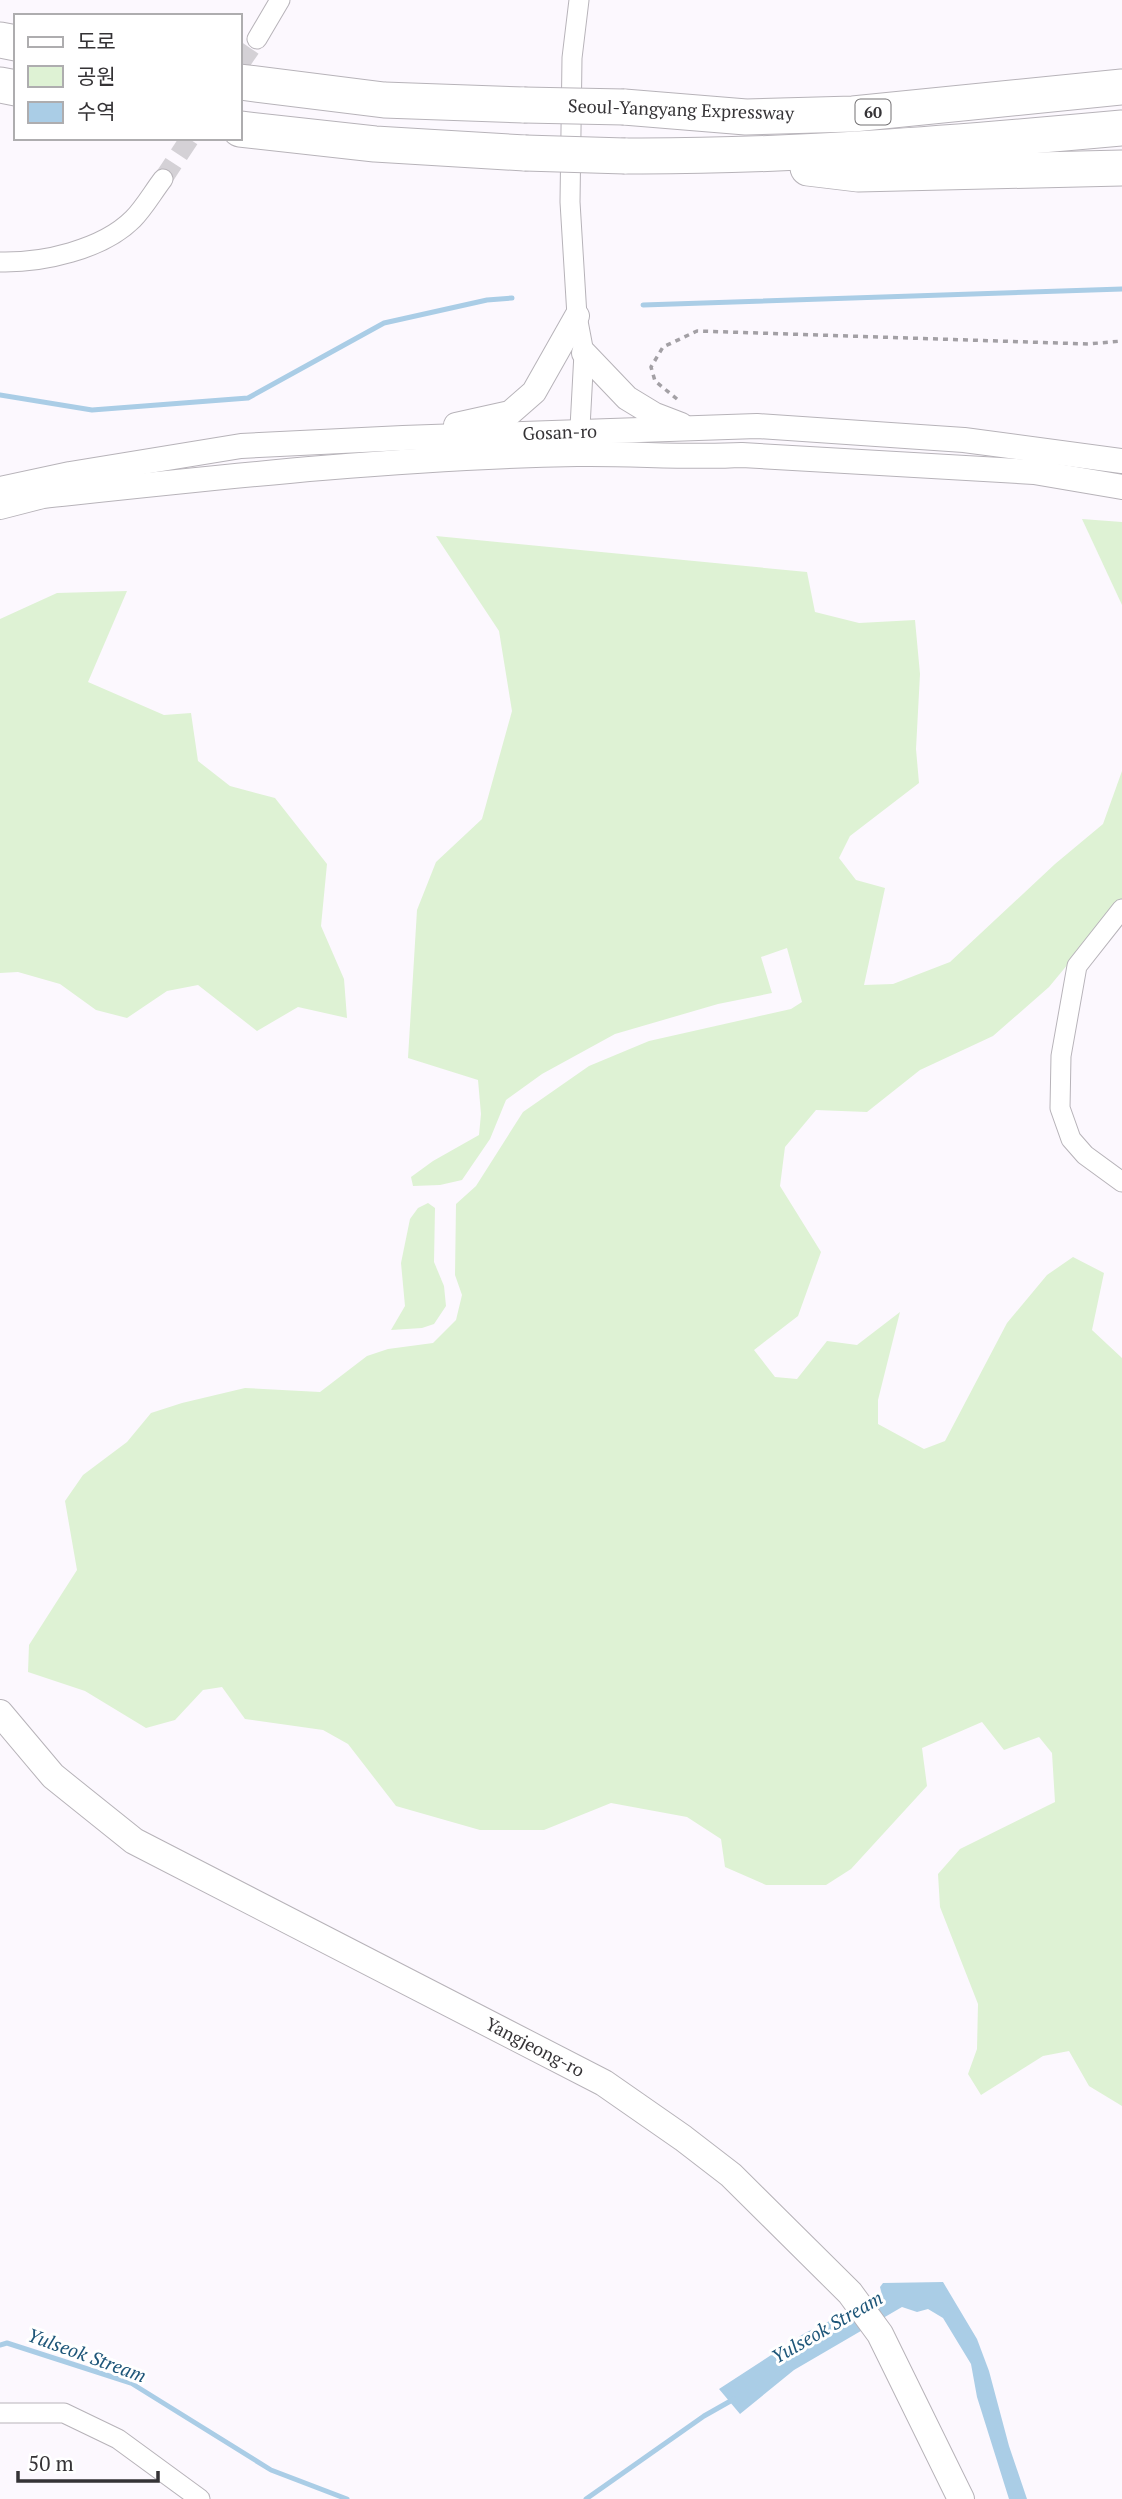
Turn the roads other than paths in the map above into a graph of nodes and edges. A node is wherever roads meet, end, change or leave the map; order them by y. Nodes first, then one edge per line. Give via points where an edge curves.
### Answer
1 (280, 0) edge
2 (579, 0) edge
3 (257, 39) tunnel mouth
4 (1122, 72) edge
5 (242, 82) edge
6 (1122, 87) edge
7 (942, 105) junction
8 (1122, 128) edge
9 (242, 129) edge
10 (707, 157) junction
11 (1122, 168) edge
12 (163, 179) tunnel mouth
13 (0, 262) edge
14 (577, 316) junction
15 (584, 353) junction
16 (685, 426) junction
17 (403, 438) junction
18 (579, 443) junction
19 (1122, 461) edge
20 (1122, 487) edge
21 (0, 489) edge
22 (0, 507) edge
23 (1122, 909) edge
24 (1122, 1182) edge
25 (0, 1713) edge
26 (0, 2413) edge
27 (200, 2499) edge
28 (961, 2499) edge

1 - 3 street
2 - 14 street via 572,58 570,202
4 - 7 highway
5 - 7 highway, Seoul-Yangyang Expressway / 60, bridge via 384,100 624,107 746,117 853,114
6 - 7 highway, Seoul-Yangyang Expressway / 60
8 - 10 highway, 60
9 - 10 highway, 60, bridge via 375,144 525,153
10 - 11 highway via 858,174
12 - 13 street via 133,219 101,241 63,255 23,263
14 - 15 street
14 - 17 street via 534,392 510,412
15 - 16 street via 626,398
15 - 18 street
16 - 18 street, Gosan-ro
16 - 19 street, Gosan-ro via 757,426 964,440
17 - 18 street, Gosan-ro
17 - 21 street, Gosan-ro via 241,446
18 - 20 street, Gosan-ro via 699,457 742,455 1034,472
18 - 22 street, Gosan-ro via 43,496
23 - 24 street via 1077,966 1061,1056 1060,1108 1071,1139
25 - 28 main road, Yangjeong-ro via 53,1776 134,1841 604,2083 731,2175 850,2293 880,2334
26 - 27 street via 64,2413 118,2439

